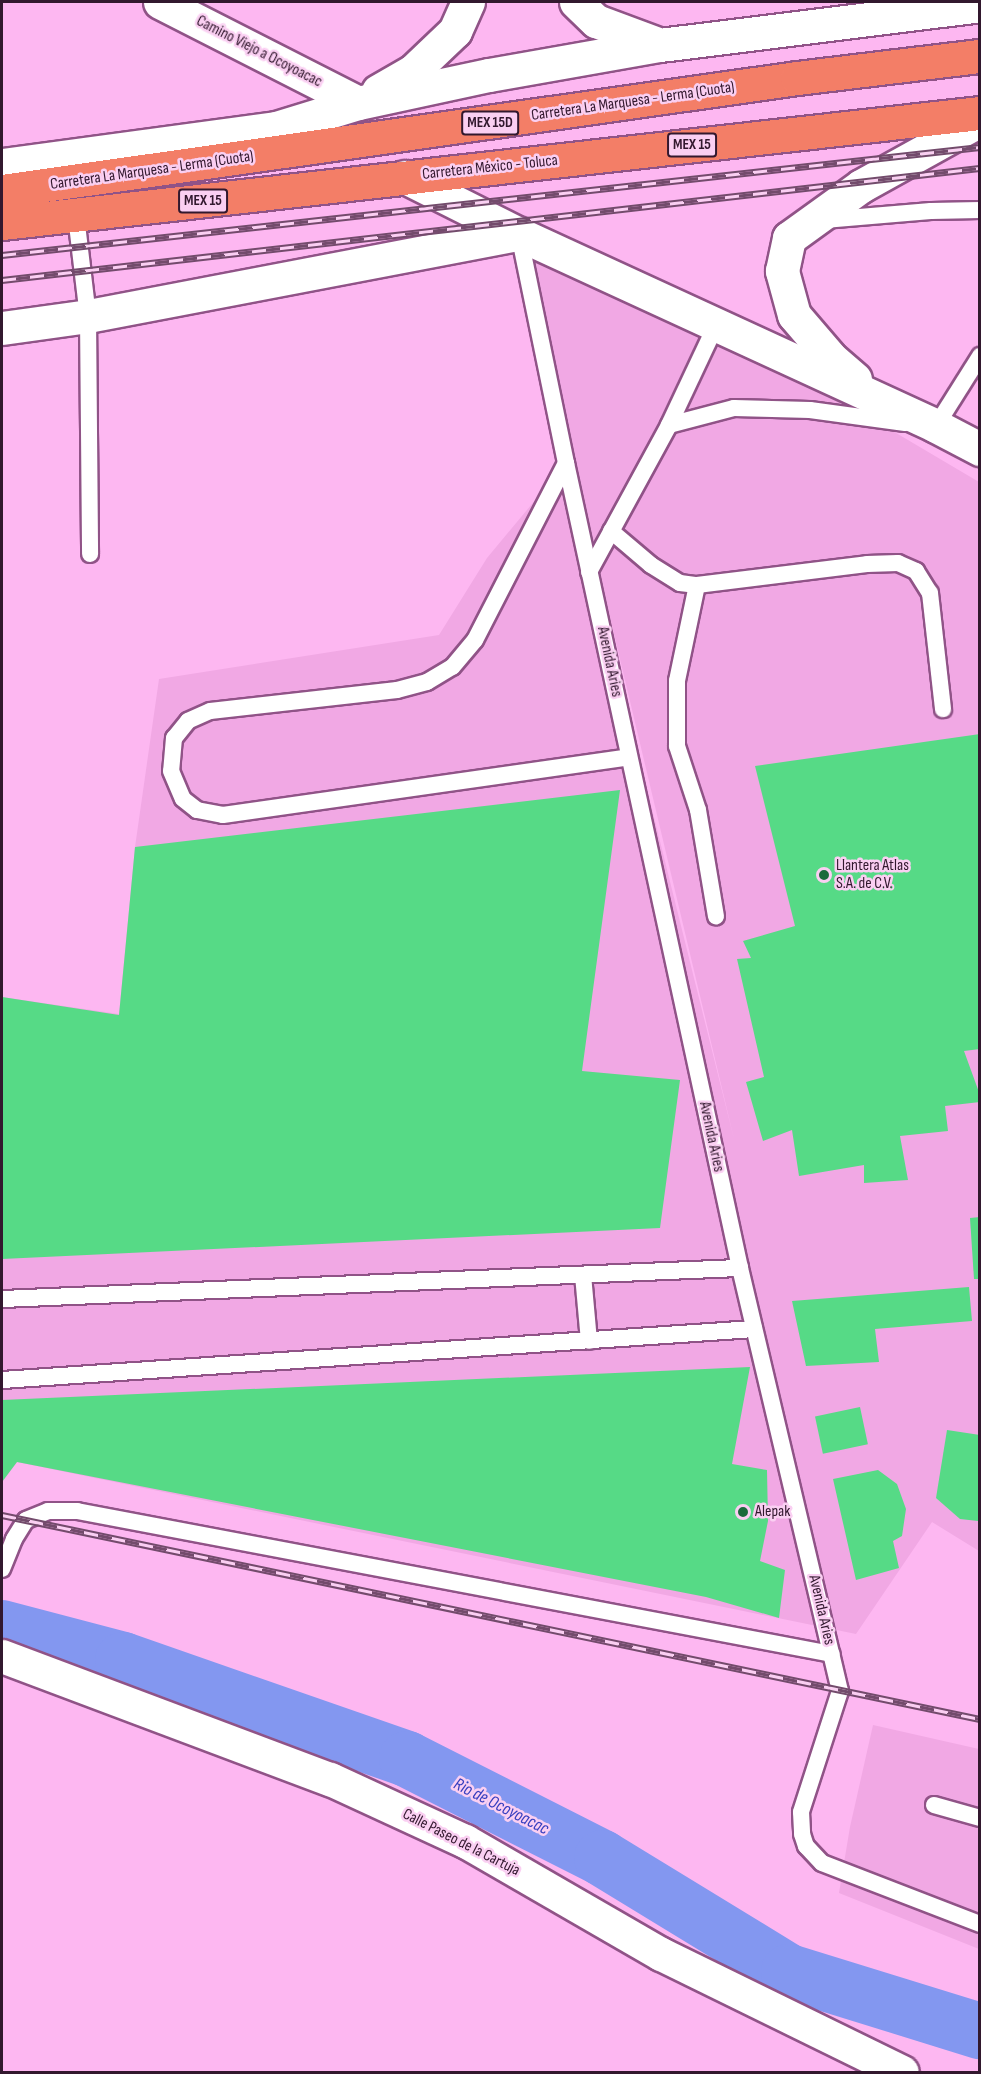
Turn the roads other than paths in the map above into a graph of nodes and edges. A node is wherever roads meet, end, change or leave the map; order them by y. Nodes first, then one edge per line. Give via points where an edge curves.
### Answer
1 (160, 2) edge
2 (468, 2) edge
3 (576, 2) edge
4 (980, 5) edge
5 (660, 45) junction
6 (980, 56) edge
7 (358, 103) junction
8 (980, 113) edge
9 (980, 120) edge
10 (2, 165) edge
11 (405, 177) junction
12 (2, 191) edge
13 (980, 210) edge
14 (76, 216) junction
15 (814, 221) junction
16 (2, 223) edge
17 (519, 234) junction
18 (88, 316) junction
19 (716, 325) junction
20 (2, 328) edge
21 (979, 356) edge
22 (879, 400) junction
23 (669, 425) junction
24 (936, 426) junction
25 (980, 449) edge
26 (566, 463) junction
27 (610, 531) junction
28 (90, 554) dead end
29 (589, 572) junction
30 (697, 585) junction
31 (943, 709) dead end
32 (629, 757) junction
33 (716, 916) dead end
34 (740, 1268) junction
35 (584, 1275) junction
36 (2, 1299) edge
37 (754, 1329) junction
38 (589, 1341) junction
39 (2, 1380) edge
40 (2, 1569) edge
41 (831, 1654) junction
42 (2, 1656) edge
43 (934, 1805) dead end
44 (980, 1818) edge
45 (980, 1924) edge
46 (902, 2073) edge

1 - 7 main road, Camino Viejo a Ocoyoacac
2 - 7 main road via 455,31 421,63
3 - 5 main road via 596,21
4 - 5 main road
5 - 7 main road
6 - 12 highway, Carretera La Marquesa - Lerma (Cuota) / MEX 15D via 797,78
7 - 10 main road via 276,128
8 - 11 highway, Carretera México - Toluca / MEX 15
9 - 15 main road via 861,186
11 - 14 highway, Carretera México - Toluca / MEX 15
11 - 17 main road
13 - 15 lane
14 - 16 highway, Carretera México - Toluca / MEX 15
14 - 18 lane
15 - 22 main road via 789,238 782,271 794,315 830,357
17 - 18 main road
17 - 19 main road
17 - 26 lane, Avenida Aries
18 - 20 main road
18 - 28 lane
19 - 22 main road
19 - 23 lane
21 - 24 lane
22 - 24 main road
23 - 24 lane via 734,408 810,410
23 - 27 lane
24 - 25 main road
26 - 29 lane, Avenida Aries
26 - 32 lane via 475,640 452,667 427,682 397,690 210,711 188,721 174,738 171,771 183,799 197,810 223,815
27 - 29 lane
27 - 30 lane via 651,565 680,583
29 - 32 lane, Avenida Aries
30 - 31 lane via 898,562 916,571 930,593
30 - 33 lane via 677,681 677,746 698,810
32 - 34 lane, Avenida Aries
34 - 35 lane
34 - 37 lane, Avenida Aries
35 - 36 lane
35 - 38 lane
37 - 38 lane
37 - 41 lane, Avenida Aries
38 - 39 lane
40 - 41 lane via 26,1520 48,1510 77,1510
41 - 45 lane, Avenida Aries via 840,1691 801,1812 806,1846 822,1863
42 - 46 main road, Calle Paseo de la Cartuja via 330,1779 465,1841 661,1954
43 - 44 lane

